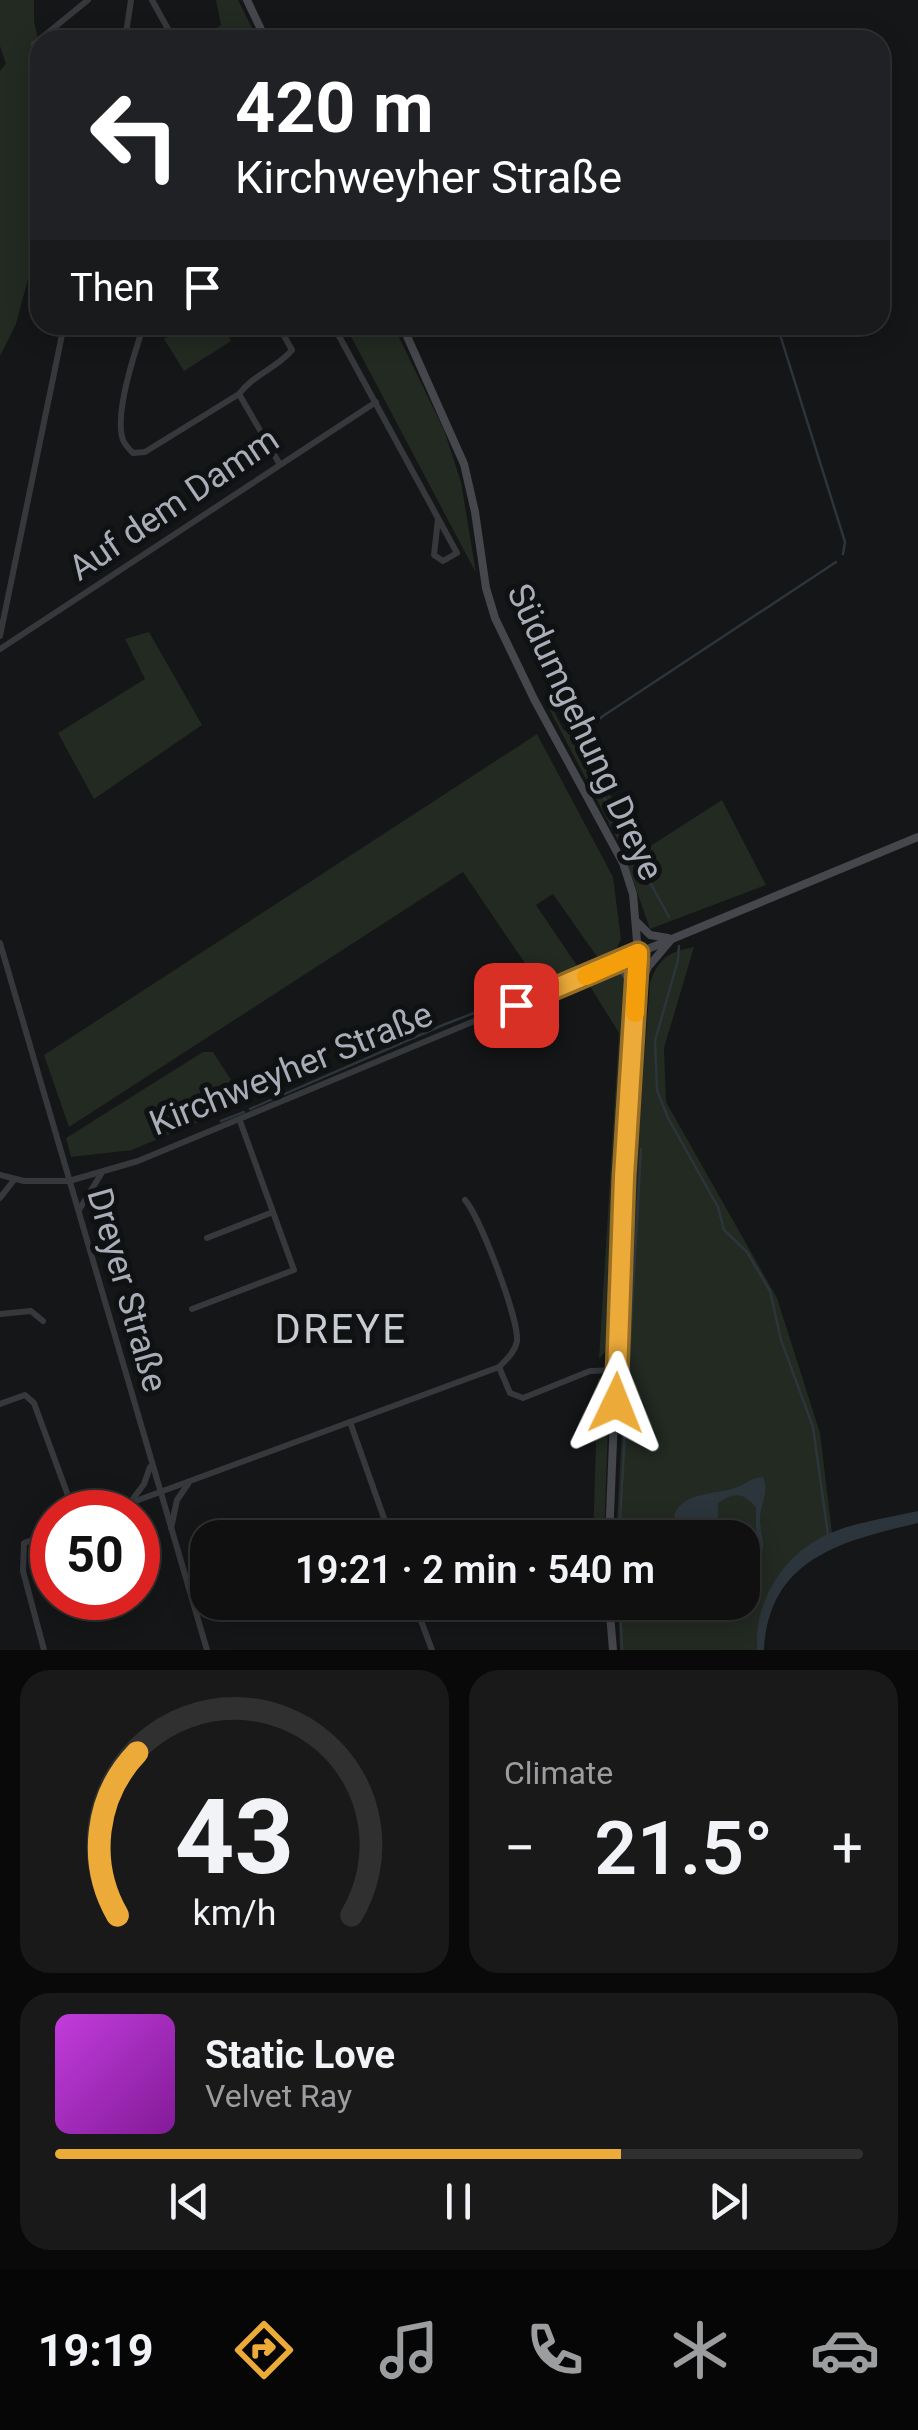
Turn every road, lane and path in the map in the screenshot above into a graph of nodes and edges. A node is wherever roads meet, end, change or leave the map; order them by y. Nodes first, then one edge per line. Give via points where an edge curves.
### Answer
1 (88, 0) edge
2 (131, 0) edge
3 (152, 0) edge
4 (247, 0) edge
5 (51, 30) edge
6 (126, 30) edge
7 (168, 30) edge
8 (261, 30) edge
9 (62, 335) edge
10 (141, 335) edge
11 (284, 335) edge
12 (339, 335) edge
13 (407, 335) edge
14 (239, 394) junction
15 (376, 402) junction
16 (279, 463) junction
17 (438, 519) junction
18 (0, 636) edge
19 (0, 649) edge
20 (918, 837) edge
21 (636, 920) junction
22 (673, 938) junction
23 (0, 943) edge
24 (638, 953) junction
25 (608, 967) junction
26 (4, 975) edge
27 (636, 996) junction
28 (240, 1120) junction
29 (102, 1173) junction
30 (0, 1175) edge
31 (14, 1180) junction
32 (69, 1180) junction
33 (0, 1198) edge
34 (465, 1200) dead end
35 (78, 1211) junction
36 (273, 1212) junction
37 (207, 1238) dead end
38 (192, 1309) dead end
39 (0, 1314) edge
40 (44, 1320) dead end
41 (500, 1367) junction
42 (618, 1370) junction
43 (0, 1404) edge
44 (350, 1422) junction
45 (151, 1464) junction
46 (189, 1483) junction
47 (66, 1490) edge
48 (140, 1490) edge
49 (158, 1490) edge
50 (160, 1493) edge
51 (160, 1496) edge
52 (384, 1520) edge
53 (610, 1520) edge
54 (171, 1529) junction
55 (30, 1541) edge
56 (30, 1597) edge
57 (36, 1620) edge
58 (421, 1620) edge
59 (611, 1620) edge
60 (44, 1650) edge
61 (207, 1650) edge
62 (432, 1650) edge
63 (614, 1650) edge

1 - 5 street
2 - 6 street
3 - 7 street
4 - 8 main road
9 - 18 street
10 - 14 street via 122,414 122,437 133,453
11 - 14 street via 292,350
12 - 15 street
13 - 21 main road, Südumgehung Dreye via 464,464 495,618 623,863
14 - 16 street
15 - 16 street, Auf dem Damm
15 - 17 street
16 - 19 street, Auf dem Damm
17 - 17 street via 456,552 444,561 434,555
20 - 22 main road, Kirchweyher Straße
21 - 22 main road via 650,935
21 - 24 main road, Südumgehung Dreye
22 - 24 main road, Kirchweyher Straße
22 - 27 main road via 648,967
23 - 26 street, Dreyer Straße
24 - 25 street, Kirchweyher Straße
24 - 27 main road, Südumgehung Dreye
25 - 27 main road via 624,971
25 - 28 street, Kirchweyher Straße
26 - 32 street, Dreyer Straße
27 - 42 main road, Südumgehung Dreye
28 - 29 street, Kirchweyher Straße
28 - 36 street
29 - 32 street, Kirchweyher Straße
29 - 35 street
30 - 31 street, Kirchweyher Straße
31 - 32 street, Kirchweyher Straße
31 - 33 street
32 - 35 street, Dreyer Straße
34 - 41 street via 499,1274 518,1338
35 - 45 street, Dreyer Straße
36 - 37 street
36 - 38 street via 294,1270
39 - 40 street via 32,1310
41 - 42 street via 510,1393 523,1398 590,1371
41 - 44 street
42 - 53 main road, Südumgehung Dreye
43 - 47 street via 25,1395 34,1403
44 - 46 street
44 - 52 street
45 - 48 street
45 - 49 street, Dreyer Straße
46 - 50 street
46 - 54 street
51 - 54 street, Dreyer Straße
54 - 61 street, Dreyer Straße
55 - 56 street via 24,1543 23,1570
57 - 60 street
58 - 62 street
59 - 63 main road

